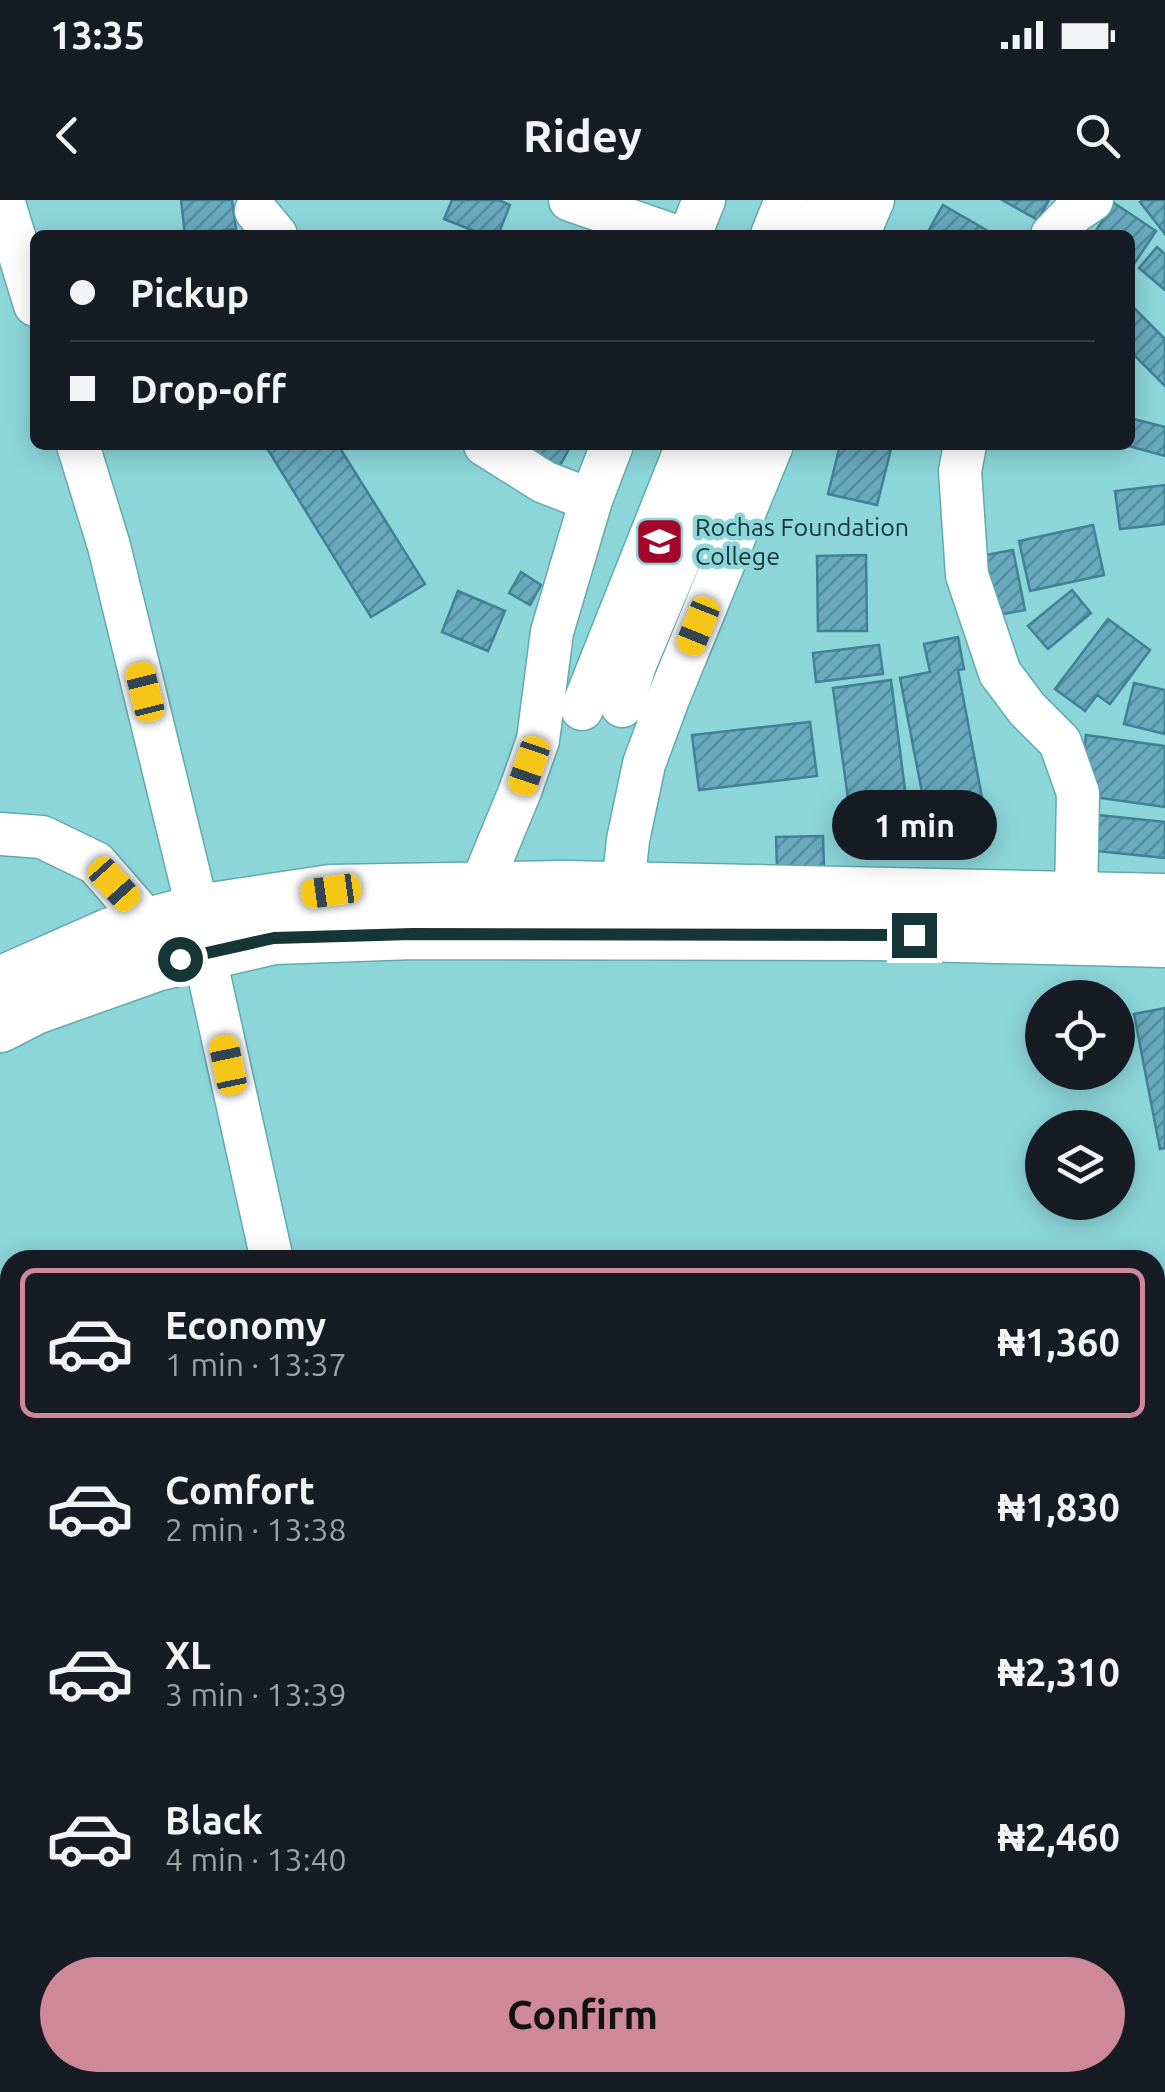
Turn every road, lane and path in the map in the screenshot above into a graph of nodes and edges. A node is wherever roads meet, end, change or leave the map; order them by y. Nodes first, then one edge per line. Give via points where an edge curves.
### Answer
1 (3, 200) edge
2 (570, 200) edge
3 (704, 200) edge
4 (786, 200) edge
5 (830, 200) edge
6 (873, 200) edge
7 (1092, 200) edge
8 (657, 230) edge
9 (692, 230) edge
10 (774, 230) edge
11 (818, 230) edge
12 (860, 230) edge
13 (1057, 230) edge
14 (30, 289) edge
15 (80, 450) edge
16 (493, 450) edge
17 (610, 450) edge
18 (685, 450) edge
19 (726, 450) edge
20 (770, 450) edge
21 (963, 450) edge
22 (591, 500) junction
23 (602, 708) junction
24 (664, 712) junction
25 (538, 740) junction
26 (0, 834) edge
27 (480, 888) junction
28 (623, 888) junction
29 (1076, 898) junction
30 (1165, 900) edge
31 (183, 929) junction
32 (1165, 941) edge
33 (0, 983) edge
34 (0, 1026) edge
35 (269, 1250) edge

1 - 14 street
2 - 8 street
3 - 9 street
4 - 10 street
5 - 11 street
6 - 12 street
7 - 13 street
15 - 31 street via 110,546
16 - 22 street via 544,482
17 - 22 street
18 - 23 street
19 - 23 street via 636,662
20 - 24 street
21 - 29 street via 967,575 1000,672 1060,742 1078,793
22 - 25 street via 552,632
23 - 24 street
23 - 25 street
24 - 28 street via 644,764
25 - 27 street
26 - 31 street via 42,837 96,864
27 - 28 main road
27 - 31 main road via 331,891
28 - 29 main road
29 - 30 main road
31 - 32 main road via 274,938 878,934
31 - 33 main road via 111,934
31 - 34 main road via 156,965
31 - 35 street

